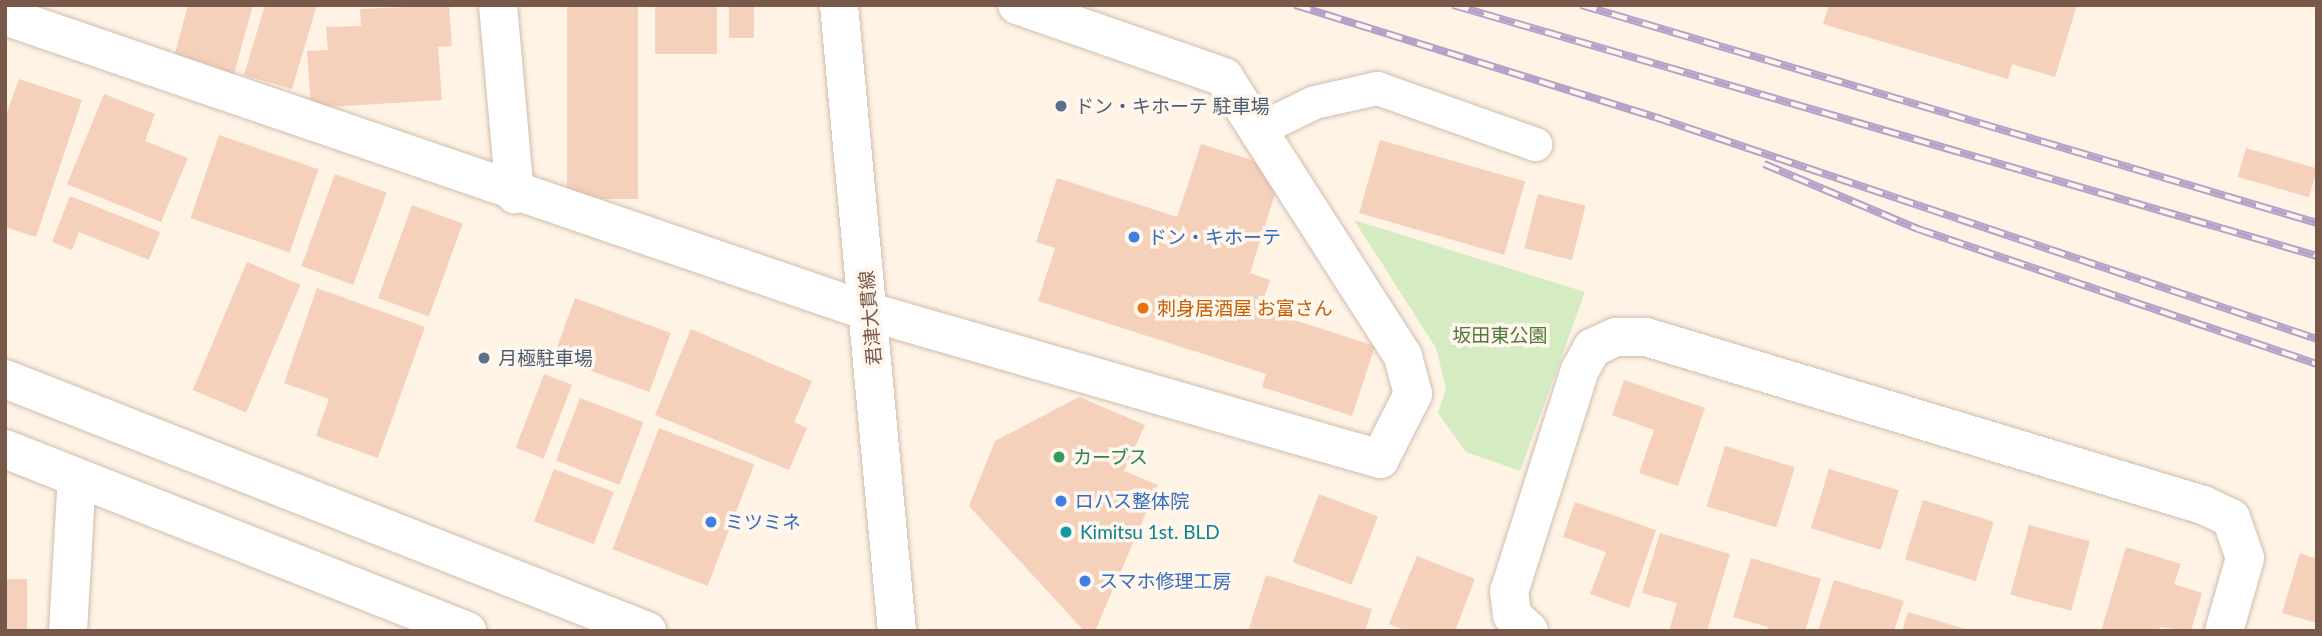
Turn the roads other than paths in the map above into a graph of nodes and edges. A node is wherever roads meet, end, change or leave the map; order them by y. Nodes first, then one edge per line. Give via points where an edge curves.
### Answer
1 (498, 5) edge
2 (839, 5) edge
3 (1017, 5) edge
4 (5, 16) edge
5 (1259, 129) junction
6 (1535, 144) dead end
7 (515, 194) junction
8 (870, 312) junction
9 (5, 379) edge
10 (5, 449) edge
11 (77, 477) junction
12 (424, 622) edge
13 (68, 631) edge
14 (468, 631) edge
15 (647, 631) edge
16 (897, 631) edge
17 (1529, 631) edge
18 (2224, 631) edge

1 - 7 street
2 - 8 street, 君津大貫線
3 - 5 street via 1224,77
4 - 7 street
5 - 6 lane via 1314,102 1377,88
5 - 8 street via 1403,355 1413,394 1380,459
7 - 8 street
8 - 16 street, 君津大貫線
9 - 15 street
10 - 11 street
11 - 12 street
11 - 13 street
12 - 14 street
17 - 18 street via 1512,615 1509,592 1580,370 1592,348 1616,337 1646,337 2203,505 2231,518 2245,558

